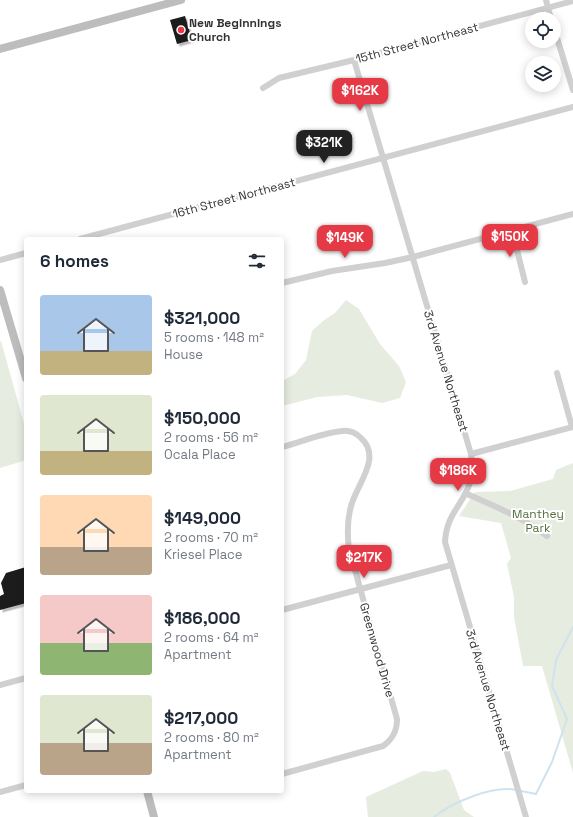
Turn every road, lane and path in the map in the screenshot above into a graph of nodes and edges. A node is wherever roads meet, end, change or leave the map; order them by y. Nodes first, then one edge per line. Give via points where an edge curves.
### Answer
1 (181, 0) edge
2 (546, 0) edge
3 (573, 1) edge
4 (548, 8) junction
5 (549, 12) edge
6 (560, 48) edge
7 (0, 49) edge
8 (354, 60) junction
9 (263, 88) dead end
10 (573, 90) edge
11 (573, 107) edge
12 (383, 158) junction
13 (573, 214) edge
14 (512, 230) junction
15 (87, 237) edge
16 (24, 254) edge
17 (413, 257) junction
18 (0, 260) edge
19 (525, 282) dead end
20 (284, 283) edge
21 (0, 290) edge
22 (24, 371) edge
23 (557, 373) dead end
24 (573, 427) edge
25 (284, 446) edge
26 (471, 454) junction
27 (467, 494) junction
28 (547, 536) dead end
29 (451, 565) junction
30 (359, 589) junction
31 (284, 609) edge
32 (24, 679) edge
33 (0, 685) edge
34 (284, 773) edge
35 (24, 786) edge
36 (0, 792) edge
37 (148, 793) edge
38 (154, 817) edge
39 (526, 817) edge

1 - 7 street
2 - 4 street
3 - 4 street, 15th Street Northeast
4 - 5 street
4 - 8 street, 15th Street Northeast
6 - 10 street
8 - 9 street, 15th Street Northeast via 279,78
8 - 12 street, 3rd Avenue Northeast
11 - 12 street, 16th Street Northeast
12 - 15 street, 16th Street Northeast
12 - 17 street, 3rd Avenue Northeast
13 - 14 street
14 - 17 street
14 - 19 street
16 - 18 street
17 - 20 street
17 - 26 street, 3rd Avenue Northeast
21 - 22 street
23 - 24 street
24 - 26 street
25 - 30 street, Greenwood Drive via 341,431 354,433 368,447 370,460 352,502 348,525 349,548
26 - 27 street, 3rd Avenue Northeast via 472,477
27 - 28 street via 500,508
27 - 29 street, 3rd Avenue Northeast via 452,514 446,533
29 - 30 street
29 - 39 street, 3rd Avenue Northeast
30 - 31 street
30 - 34 street, Greenwood Drive via 397,719 396,732 389,742 378,748
32 - 33 street
35 - 36 street
37 - 38 street

